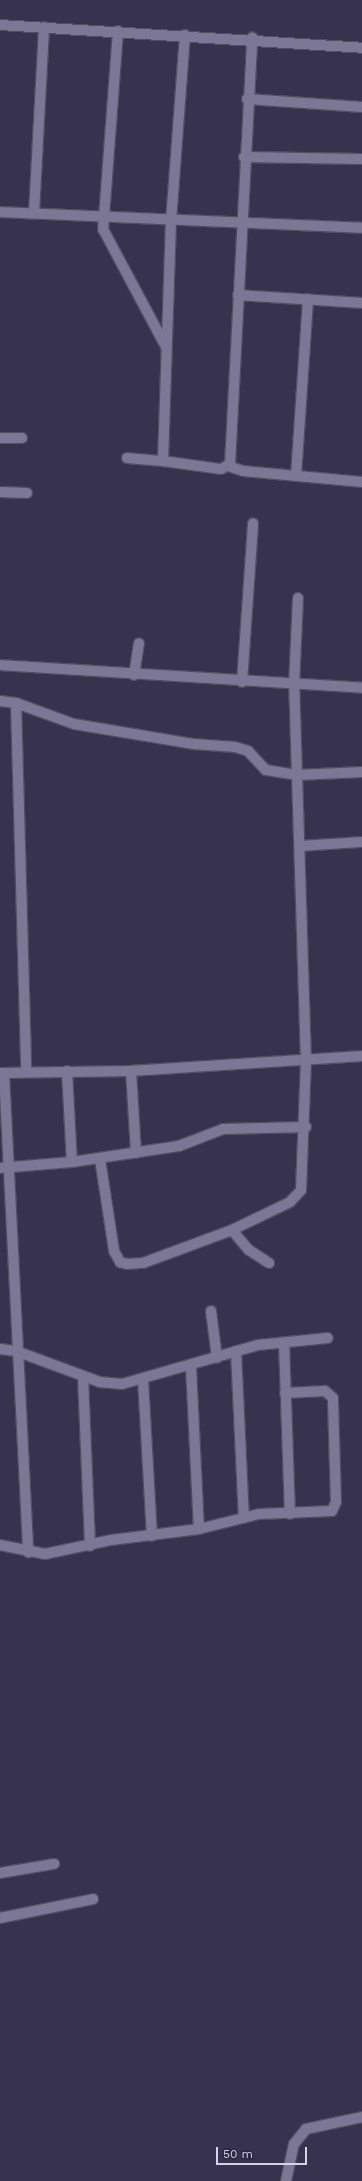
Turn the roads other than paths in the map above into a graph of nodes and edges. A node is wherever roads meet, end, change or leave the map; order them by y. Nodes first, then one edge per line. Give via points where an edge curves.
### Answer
1 (0, 25) edge
2 (44, 28) junction
3 (118, 31) junction
4 (186, 35) junction
5 (252, 38) junction
6 (362, 48) edge
7 (247, 99) junction
8 (362, 107) edge
9 (244, 157) junction
10 (362, 159) edge
11 (0, 212) edge
12 (34, 213) junction
13 (104, 217) junction
14 (171, 220) junction
15 (242, 224) junction
16 (362, 228) edge
17 (238, 295) junction
18 (308, 299) junction
19 (362, 303) edge
20 (166, 347) junction
21 (0, 438) edge
22 (22, 438) dead end
23 (126, 458) dead end
24 (163, 461) junction
25 (228, 466) junction
26 (296, 476) junction
27 (362, 482) edge
28 (0, 492) edge
29 (28, 493) dead end
30 (253, 523) dead end
31 (298, 598) dead end
32 (139, 642) dead end
33 (0, 666) edge
34 (134, 675) junction
35 (242, 682) junction
36 (294, 686) junction
37 (362, 688) edge
38 (0, 701) edge
39 (16, 702) junction
40 (362, 772) edge
41 (297, 775) junction
42 (362, 842) edge
43 (301, 846) junction
44 (362, 1056) edge
45 (306, 1061) junction
46 (67, 1071) junction
47 (131, 1071) junction
48 (26, 1072) junction
49 (2, 1073) edge
50 (306, 1127) junction
51 (136, 1153) junction
52 (100, 1159) junction
53 (72, 1162) junction
54 (4, 1168) edge
55 (232, 1230) junction
56 (269, 1263) dead end
57 (211, 1312) dead end
58 (328, 1338) dead end
59 (284, 1343) junction
60 (0, 1349) edge
61 (16, 1351) junction
62 (236, 1351) junction
63 (217, 1358) junction
64 (191, 1367) junction
65 (83, 1377) junction
66 (143, 1380) junction
67 (285, 1393) junction
68 (290, 1514) junction
69 (244, 1518) junction
70 (199, 1529) junction
71 (152, 1536) junction
72 (0, 1545) edge
73 (90, 1546) junction
74 (28, 1552) junction
75 (54, 1864) dead end
76 (0, 1873) edge
77 (93, 1899) dead end
78 (0, 1918) edge
79 (362, 2117) edge
80 (286, 2181) edge

1 - 2 street
2 - 3 street
2 - 12 street
3 - 4 street
3 - 13 street
4 - 5 street
4 - 14 street
5 - 6 street
5 - 7 street
7 - 8 street
7 - 9 street
9 - 10 street
9 - 15 street
11 - 12 street
12 - 13 street
13 - 14 street
13 - 20 street via 103,228
14 - 15 street
14 - 20 street
15 - 16 street
15 - 17 street
17 - 18 street
17 - 25 street
18 - 19 street
18 - 26 street
20 - 24 street
21 - 22 street
23 - 24 street
24 - 25 street via 221,469
25 - 26 street via 243,471
26 - 27 street
28 - 29 street
30 - 35 street
31 - 36 street
32 - 34 street
33 - 34 street
34 - 35 street
35 - 36 street
36 - 37 street
36 - 41 street
38 - 39 street
39 - 41 street via 74,724 194,744 235,747 248,752 266,770
39 - 48 street
40 - 41 street
41 - 43 street
42 - 43 street
43 - 45 street
44 - 45 street
45 - 47 street
45 - 50 street
46 - 47 street
46 - 48 street
46 - 53 street
47 - 51 street
48 - 49 street
49 - 54 street
50 - 51 street via 223,1129 189,1144
50 - 55 street via 301,1190 297,1197
51 - 52 street
52 - 53 street
52 - 55 street via 114,1251 120,1262 143,1263
53 - 54 street
54 - 61 street
55 - 56 street via 249,1250
57 - 63 street
58 - 59 street
59 - 62 street
59 - 67 street
60 - 61 street
61 - 65 street
61 - 74 street
62 - 63 street
62 - 69 street
63 - 64 street
64 - 66 street
64 - 70 street
65 - 66 street via 113,1384
65 - 73 street
66 - 71 street
67 - 68 street
67 - 68 street via 325,1391 333,1398 336,1507 328,1513
68 - 69 street
69 - 70 street
70 - 71 street
71 - 73 street
72 - 74 street
73 - 74 street via 44,1554
75 - 76 street
77 - 78 street
79 - 80 street via 306,2129 294,2144

